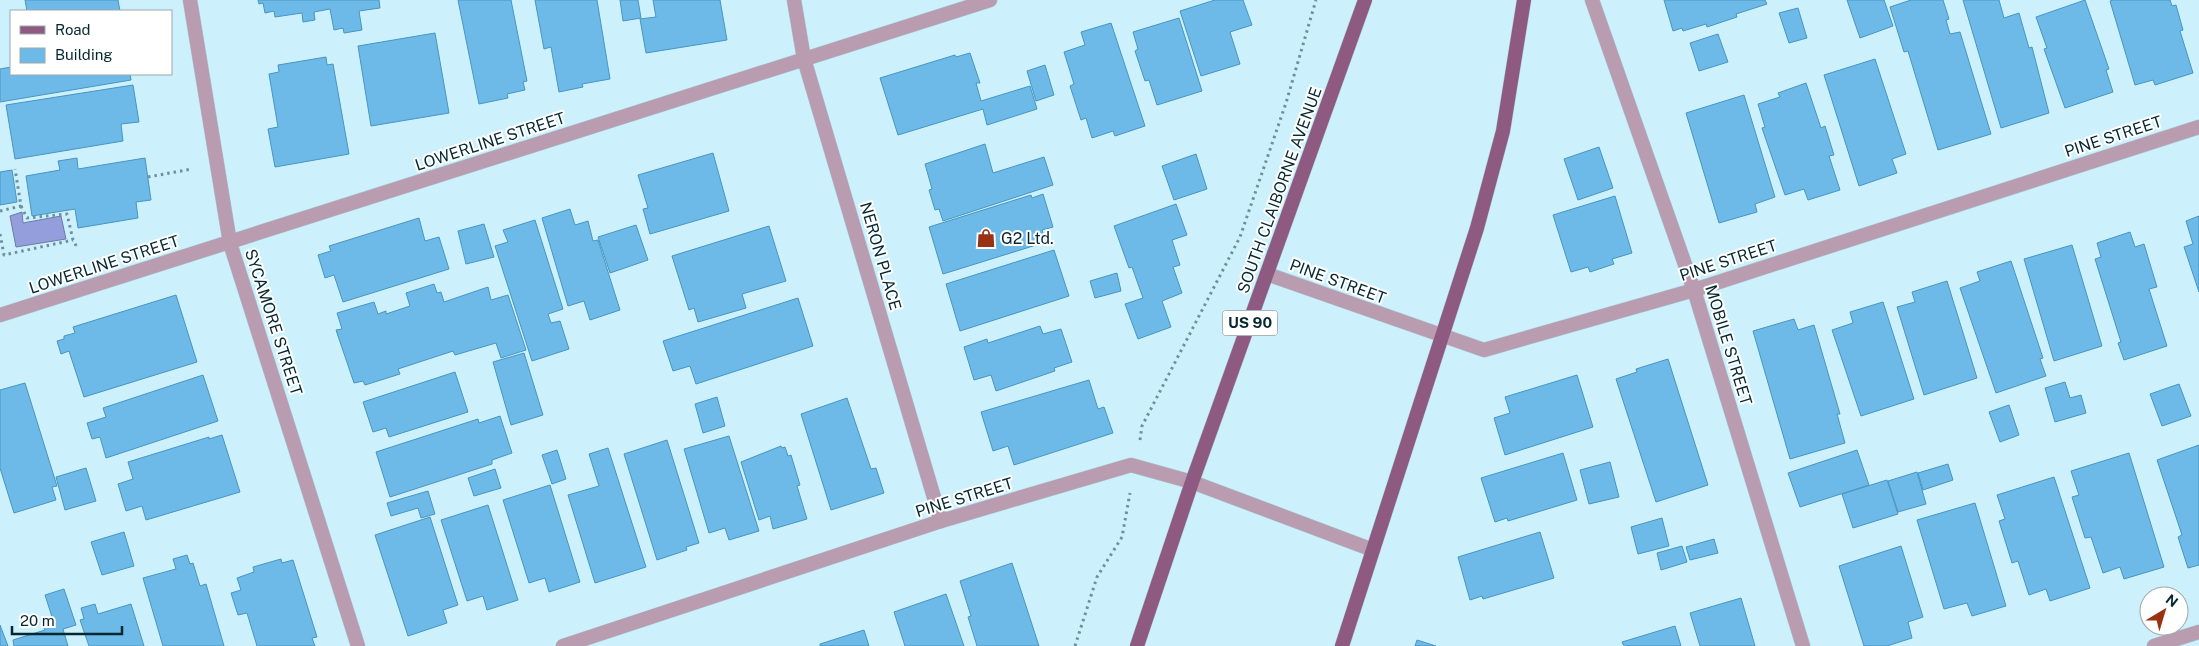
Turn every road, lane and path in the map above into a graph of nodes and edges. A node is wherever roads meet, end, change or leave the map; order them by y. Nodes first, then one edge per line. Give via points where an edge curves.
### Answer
1 (190, 0) edge
2 (794, 0) edge
3 (990, 0) edge
4 (1316, 0) edge
5 (1365, 0) edge
6 (1524, 0) edge
7 (1592, 0) edge
8 (804, 59) junction
9 (2199, 126) edge
10 (217, 164) junction
11 (15, 169) dead end
12 (148, 178) dead end
13 (22, 206) junction
14 (0, 211) edge
15 (0, 234) edge
16 (73, 240) junction
17 (230, 243) junction
18 (78, 249) dead end
19 (1267, 274) junction
20 (1694, 290) junction
21 (0, 315) edge
22 (1441, 336) junction
23 (1142, 426) dead end
24 (1192, 482) junction
25 (1130, 492) dead end
26 (941, 521) junction
27 (1373, 550) junction
28 (2199, 632) edge
29 (358, 646) edge
30 (563, 646) edge
31 (1074, 646) edge
32 (1137, 646) edge
33 (1342, 646) edge
34 (1803, 646) edge
35 (2154, 646) edge

1 - 10 street, SYCAMORE STREET
2 - 8 street, NERON PLACE
3 - 8 street, LOWERLINE STREET
4 - 23 path via 1286,103 1240,237
5 - 19 main road, SOUTH CLAIBORNE AVENUE / US 90
6 - 22 main road via 1503,131 1477,228
7 - 20 street, MOBILE STREET
8 - 17 street, LOWERLINE STREET
8 - 26 street, NERON PLACE
9 - 20 street, PINE STREET
10 - 12 path
10 - 17 street, SYCAMORE STREET
11 - 13 path
13 - 14 path
13 - 16 path via 27,218 67,214
15 - 16 path via 4,255
16 - 18 path
17 - 21 street, LOWERLINE STREET
17 - 29 street, SYCAMORE STREET
19 - 22 street, PINE STREET
19 - 24 main road, SOUTH CLAIBORNE AVENUE / US 90
20 - 22 street, PINE STREET via 1484,350
20 - 34 street, MOBILE STREET
22 - 27 main road
24 - 26 street, PINE STREET via 1131,465
24 - 27 street, PINE STREET
24 - 32 main road, SOUTH CLAIBORNE AVENUE / US 90
25 - 31 path via 1122,536 1097,577
26 - 30 street, PINE STREET
27 - 33 main road
28 - 35 street

